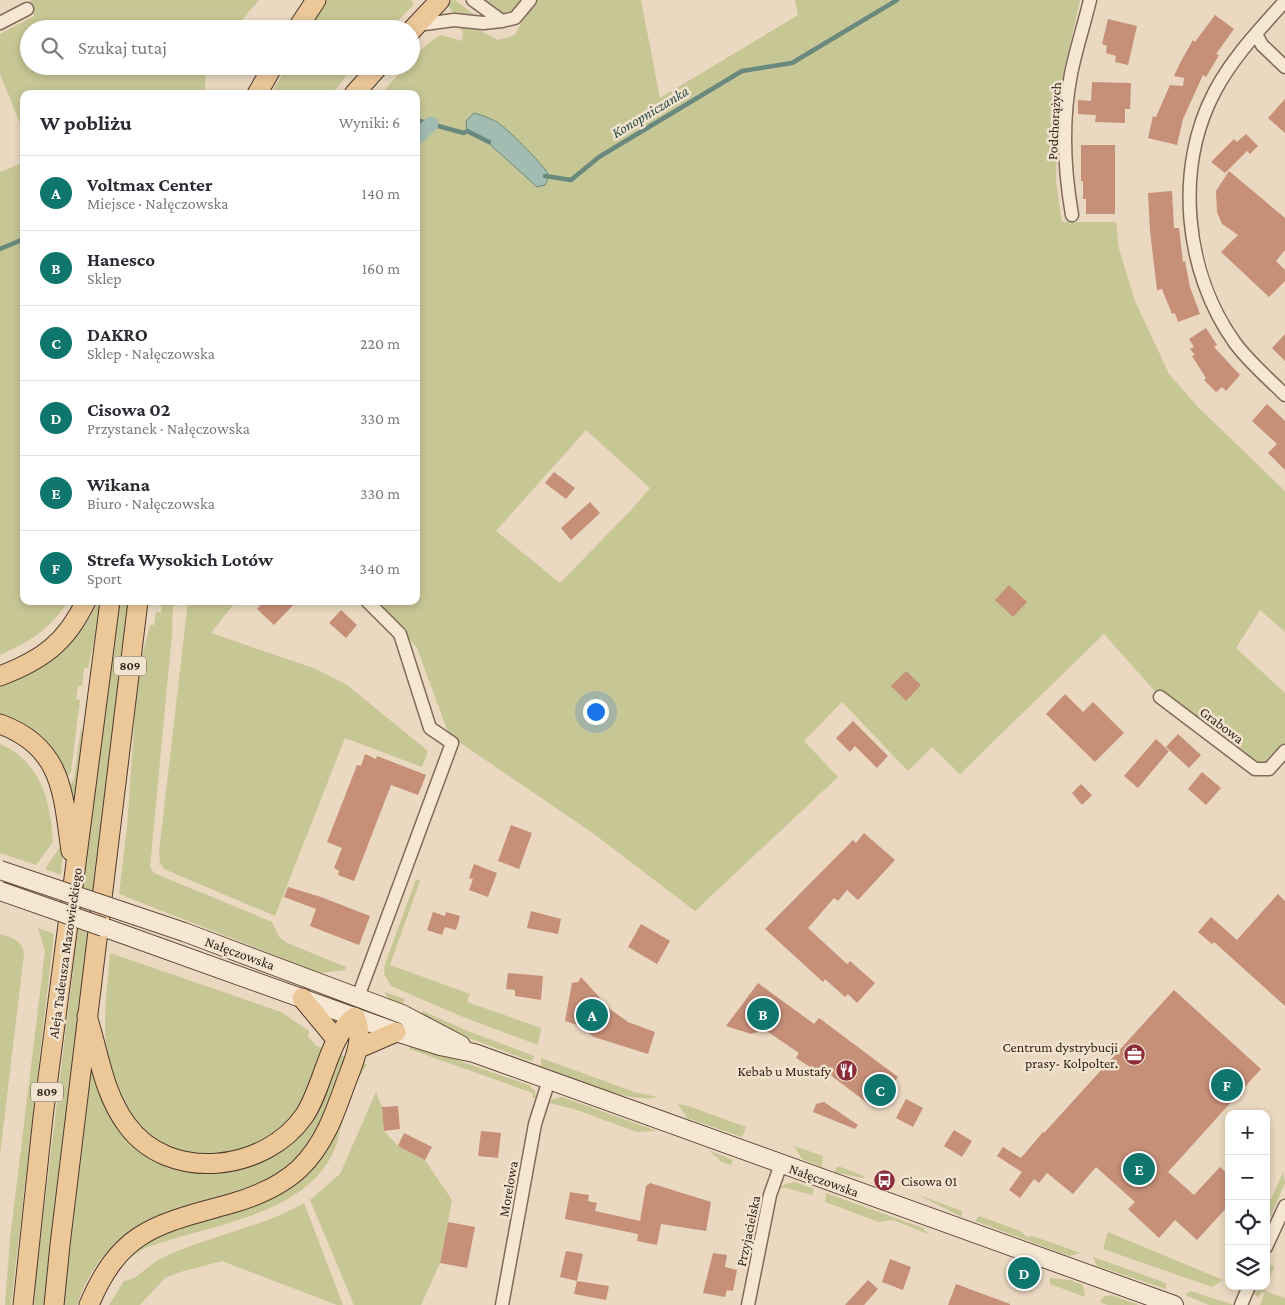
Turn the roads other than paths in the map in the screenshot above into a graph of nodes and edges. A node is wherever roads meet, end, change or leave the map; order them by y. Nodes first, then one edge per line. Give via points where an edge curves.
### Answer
1 (316, 0) edge
2 (440, 0) edge
3 (473, 0) edge
4 (530, 0) edge
5 (1090, 0) edge
6 (1285, 1) edge
7 (27, 9) dead end
8 (303, 20) edge
9 (0, 22) edge
10 (420, 22) edge
11 (502, 22) junction
12 (420, 27) edge
13 (1256, 34) junction
14 (1285, 67) edge
15 (268, 75) edge
16 (371, 75) edge
17 (259, 90) edge
18 (358, 90) edge
19 (1072, 215) dead end
20 (1285, 395) edge
21 (84, 605) edge
22 (109, 605) edge
23 (138, 605) edge
24 (371, 605) edge
25 (0, 676) edge
26 (1160, 698) dead end
27 (0, 724) edge
28 (1285, 751) edge
29 (0, 870) edge
30 (75, 879) junction
31 (0, 891) edge
32 (358, 997) junction
33 (302, 998) junction
34 (88, 1016) junction
35 (355, 1016) junction
36 (396, 1032) junction
37 (336, 1039) junction
38 (359, 1048) junction
39 (474, 1053) junction
40 (550, 1080) junction
41 (780, 1164) junction
42 (1285, 1206) edge
43 (1267, 1245) edge
44 (1247, 1290) edge
45 (23, 1305) edge
46 (54, 1305) edge
47 (88, 1305) edge
48 (502, 1305) edge
49 (748, 1305) edge
50 (1174, 1305) edge
51 (1241, 1305) edge

1 - 8 main road
2 - 10 main road
3 - 11 street
4 - 11 street via 515,18
5 - 19 street, Podchorążych via 1071,74 1066,114 1066,181
6 - 13 street
7 - 9 street
11 - 12 street via 454,20
13 - 14 street via 1262,45
13 - 20 street via 1215,90 1200,126 1189,177 1190,215 1204,278 1222,323 1244,354
15 - 17 main road
16 - 18 main road
21 - 25 main road via 65,636 52,650
22 - 30 main road, Aleja Tadeusza Mazowieckiego / 809
23 - 34 main road, Aleja Tadeusza Mazowieckiego / 809
24 - 32 street via 400,634 430,728 452,744
26 - 28 street, Grabowa via 1255,769 1269,769
27 - 30 main road via 16,730 36,746 56,773 68,812
29 - 32 street, Nałęczowska, bridge via 184,932
30 - 45 main road, Aleja Tadeusza Mazowieckiego / 809 via 43,1117
31 - 33 street, Nałęczowska, bridge
32 - 35 street
32 - 39 street, Nałęczowska via 402,1014
33 - 35 street, Nałęczowska
33 - 37 main road
34 - 37 main road via 107,1090 127,1125 135,1135 157,1150 199,1163 222,1164 252,1157 288,1135 311,1105
34 - 46 main road, Aleja Tadeusza Mazowieckiego / 809
35 - 36 street, Nałęczowska
35 - 37 main road
35 - 38 main road via 359,1027
36 - 38 main road
36 - 39 street, Nałęczowska
38 - 47 main road via 329,1127 300,1168 284,1181 256,1195 167,1222 145,1233 112,1260
39 - 40 street, Nałęczowska
40 - 41 street, Nałęczowska
40 - 48 street, Morelowa via 535,1124
41 - 49 street, Przyjacielska via 768,1202
41 - 50 street, Nałęczowska
42 - 43 street
44 - 51 street

